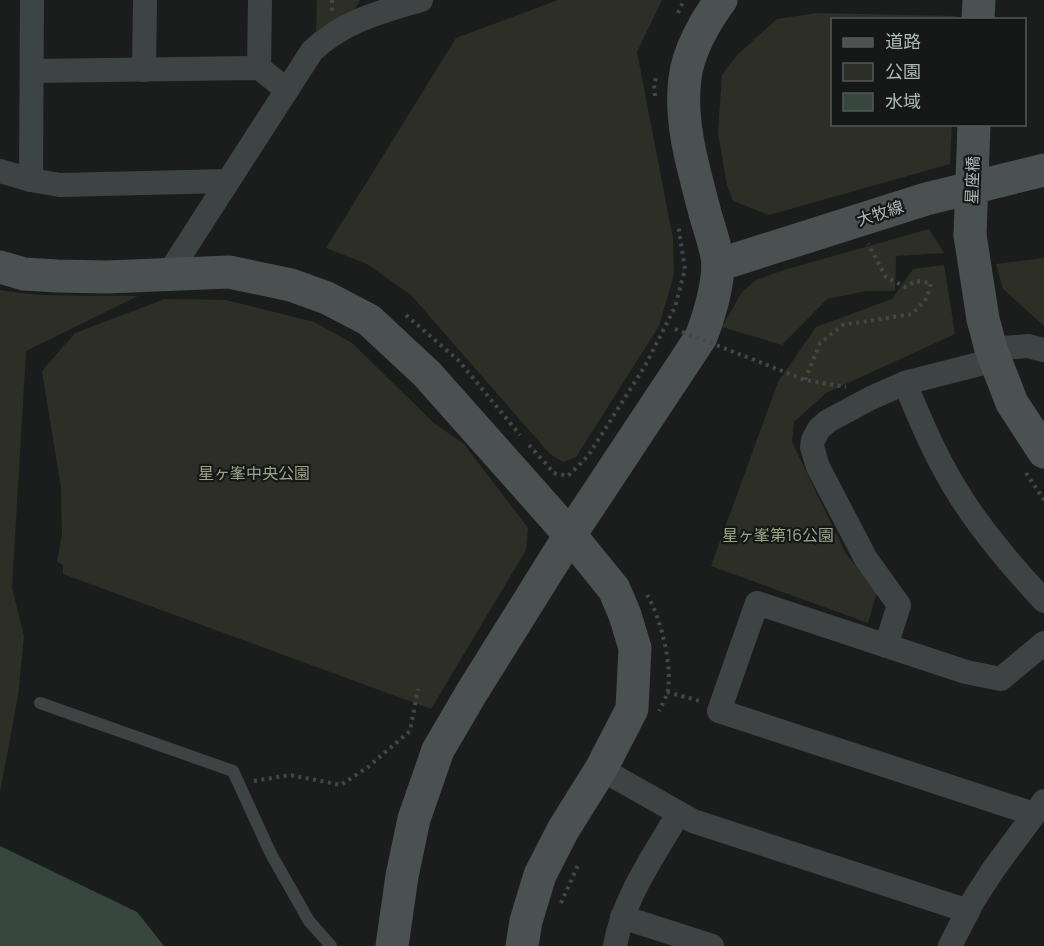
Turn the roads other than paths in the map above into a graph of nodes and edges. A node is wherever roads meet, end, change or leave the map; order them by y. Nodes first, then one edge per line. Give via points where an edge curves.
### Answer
1 (32, 0) edge
2 (145, 0) edge
3 (260, 0) edge
4 (421, 0) edge
5 (721, 0) edge
6 (979, 0) edge
7 (372, 7) edge
8 (978, 18) edge
9 (259, 68) junction
10 (144, 70) junction
11 (32, 71) junction
12 (287, 90) junction
13 (974, 126) edge
14 (0, 171) edge
15 (1044, 171) edge
16 (31, 180) junction
17 (228, 181) junction
18 (718, 265) junction
19 (0, 267) edge
20 (169, 273) junction
21 (1044, 350) edge
22 (993, 355) junction
23 (904, 383) junction
24 (1044, 452) edge
25 (570, 535) junction
26 (1044, 601) edge
27 (1044, 644) edge
28 (886, 646) junction
29 (40, 703) dead end
30 (602, 769) junction
31 (1039, 807) edge
32 (678, 814) junction
33 (968, 911) junction
34 (622, 917) junction
35 (331, 946) edge
36 (392, 946) edge
37 (522, 946) edge
38 (615, 946) edge
39 (712, 946) edge
40 (950, 946) edge

1 - 11 street
2 - 10 street
3 - 9 street
4 - 7 street
5 - 18 street via 709,17 685,76 684,110
6 - 8 street
7 - 12 street via 362,18 327,36 312,51
9 - 10 street
9 - 12 street
10 - 11 street
11 - 16 street
12 - 17 street
13 - 22 street, 星座橋, bridge via 970,235 982,320
14 - 16 street
15 - 18 street, 大牧線 via 926,199
16 - 17 street via 60,185
17 - 20 street
18 - 25 street via 710,315 701,337
19 - 20 street via 24,274 57,276
20 - 25 street via 229,272 291,285 327,298 369,321 427,374
21 - 22 street via 1028,346
22 - 23 street
22 - 24 street, 星座橋 via 1012,403
23 - 26 street via 960,496 1006,559
23 - 28 street via 828,421 819,429 812,447 818,467 866,559 899,605
25 - 30 street via 614,589 635,648 632,709
25 - 36 street via 438,750 414,819
27 - 28 street via 1001,679
28 - 31 street via 757,603 719,711
29 - 35 lane via 233,771 309,921
30 - 32 street
30 - 37 street via 540,875
31 - 33 street
32 - 33 street
32 - 34 street
33 - 40 street
34 - 38 street
34 - 39 street

